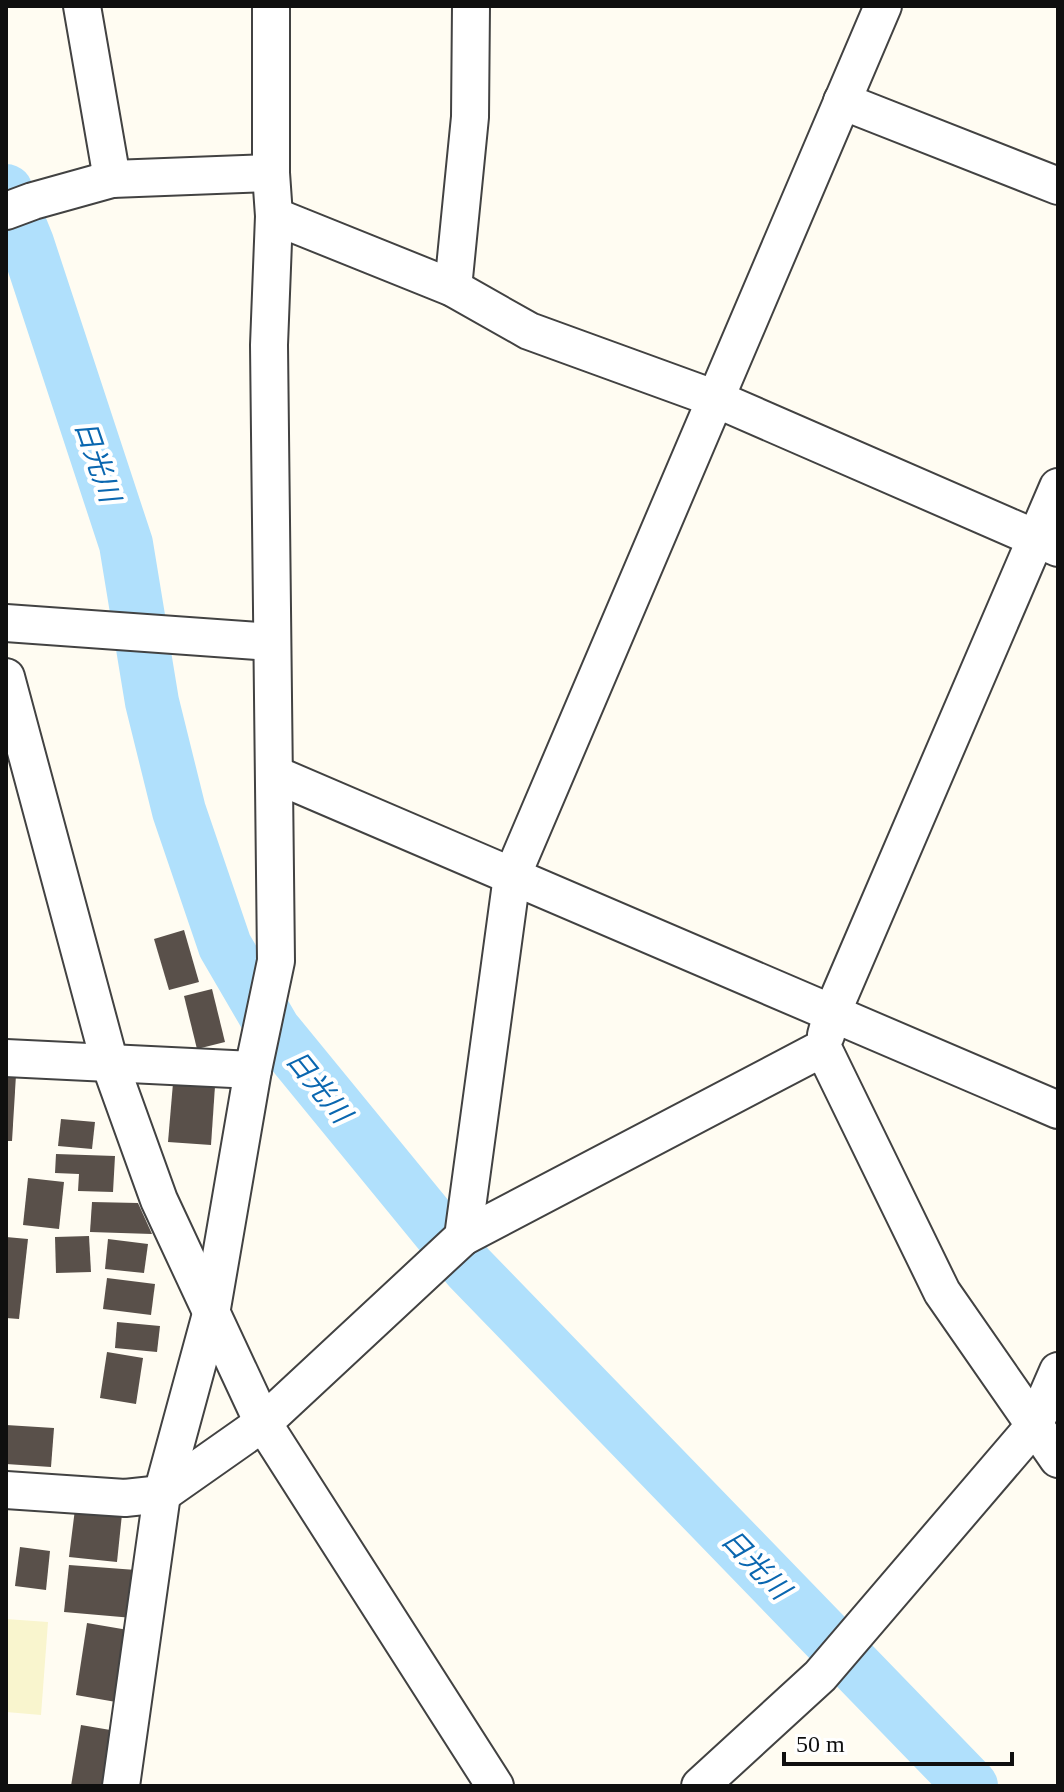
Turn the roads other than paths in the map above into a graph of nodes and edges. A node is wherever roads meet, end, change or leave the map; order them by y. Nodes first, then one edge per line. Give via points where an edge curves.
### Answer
1 (83, 6) edge
2 (271, 6) edge
3 (471, 6) edge
4 (883, 6) edge
5 (844, 98) junction
6 (271, 173) junction
7 (112, 179) junction
8 (1058, 186) edge
9 (20, 206) edge
10 (274, 216) junction
11 (453, 288) junction
12 (716, 399) junction
13 (1058, 487) edge
14 (1047, 543) edge
15 (6, 623) edge
16 (272, 642) junction
17 (6, 677) edge
18 (274, 774) junction
19 (512, 876) junction
20 (832, 1013) junction
21 (823, 1048) junction
22 (256, 1055) junction
23 (6, 1058) edge
24 (110, 1064) junction
25 (1058, 1110) edge
26 (453, 1245) junction
27 (211, 1314) junction
28 (1058, 1371) edge
29 (1044, 1421) edge
30 (263, 1423) junction
31 (1058, 1459) edge
32 (6, 1490) edge
33 (162, 1494) junction
34 (121, 1786) edge
35 (495, 1786) edge
36 (700, 1786) edge

1 - 7 street
2 - 6 street
3 - 11 street via 470,117
4 - 5 street
5 - 8 street
5 - 12 street
6 - 7 street
6 - 10 street
7 - 9 street
10 - 11 street
10 - 16 street via 269,345
11 - 12 street via 529,331
12 - 14 street
12 - 19 street
13 - 14 street
14 - 20 street
15 - 16 street
16 - 18 street
17 - 24 street
18 - 19 street
18 - 22 street via 276,961
19 - 20 street
19 - 26 street
20 - 21 street
20 - 25 street
21 - 26 street
21 - 29 street via 942,1292
22 - 24 street
22 - 27 street
23 - 24 street
24 - 27 street via 159,1200
26 - 30 street
27 - 30 street
27 - 33 street
28 - 29 street
29 - 31 street
29 - 36 street via 820,1676
30 - 33 street
30 - 35 street
32 - 33 street via 125,1498
33 - 34 street

